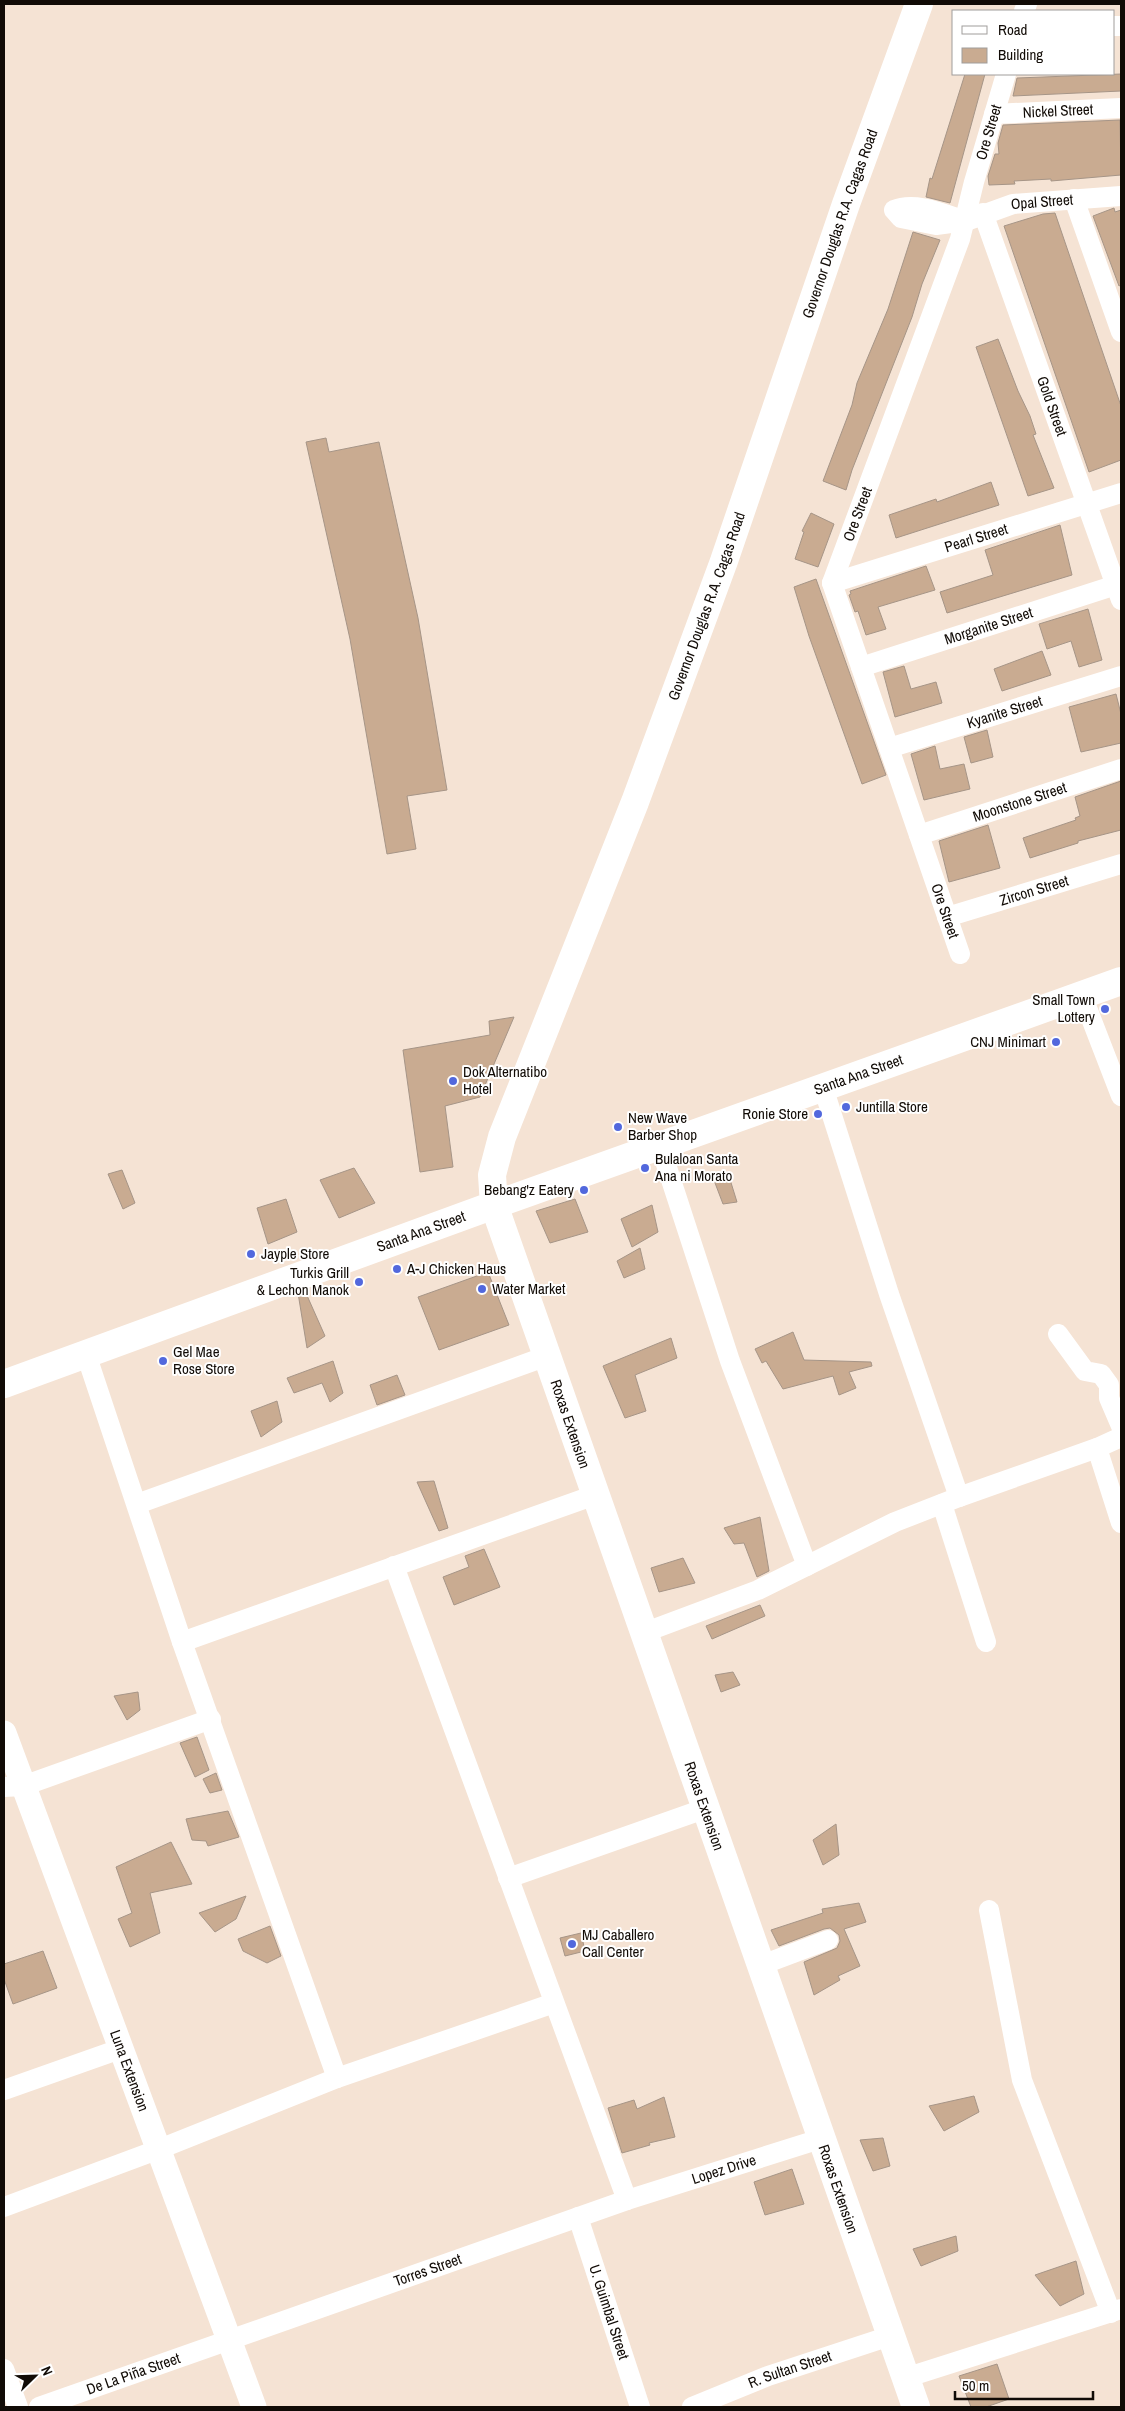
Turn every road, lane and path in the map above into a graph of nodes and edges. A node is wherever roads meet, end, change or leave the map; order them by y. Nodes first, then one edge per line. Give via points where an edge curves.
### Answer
1 (919, 4) edge
2 (1006, 75) edge
3 (1121, 108) edge
4 (994, 114) junction
5 (1121, 196) edge
6 (1074, 200) junction
7 (974, 217) junction
8 (1121, 332) edge
9 (1121, 493) edge
10 (1087, 504) junction
11 (832, 583) junction
12 (1119, 592) edge
13 (861, 667) junction
14 (1121, 676) edge
15 (889, 748) junction
16 (1121, 769) edge
17 (919, 835) junction
18 (1121, 864) edge
19 (947, 917) junction
20 (960, 954) dead end
21 (1121, 981) edge
22 (1082, 995) junction
23 (823, 1087) junction
24 (1121, 1096) edge
25 (660, 1146) junction
26 (494, 1205) junction
27 (1058, 1334) dead end
28 (86, 1354) junction
29 (546, 1356) junction
30 (4, 1384) edge
31 (1121, 1426) edge
32 (1121, 1436) edge
33 (1097, 1448) junction
34 (595, 1495) junction
35 (951, 1500) junction
36 (137, 1504) junction
37 (1121, 1523) edge
38 (394, 1566) junction
39 (807, 1566) junction
40 (643, 1633) junction
41 (182, 1642) junction
42 (986, 1642) dead end
43 (211, 1719) junction
44 (4, 1733) edge
45 (13, 1786) edge
46 (704, 1809) junction
47 (508, 1878) junction
48 (989, 1910) dead end
49 (828, 1940) dead end
50 (759, 1966) junction
51 (554, 2003) junction
52 (120, 2049) junction
53 (337, 2078) junction
54 (4, 2090) edge
55 (820, 2139) junction
56 (157, 2150) junction
57 (627, 2200) junction
58 (4, 2207) edge
59 (578, 2218) junction
60 (1116, 2311) edge
61 (890, 2336) junction
62 (228, 2340) junction
63 (4, 2369) edge
64 (905, 2378) junction
65 (18, 2407) edge
66 (40, 2407) edge
67 (254, 2407) edge
68 (640, 2407) edge
69 (692, 2407) edge
70 (916, 2407) edge

1 - 26 main road, Governor Douglas R.A. Cagas Road via 718,579 635,802 502,1138 492,1175
2 - 4 street, Ore Street
3 - 4 street, Nickel Street
4 - 7 street, Ore Street via 974,182
5 - 6 street, Opal Street
6 - 7 street, Opal Street via 1013,204
6 - 8 street
7 - 10 street, Gold Street
7 - 11 street, Ore Street via 952,263
9 - 10 street, Pearl Street
10 - 11 street, Pearl Street
10 - 12 street, Gold Street
11 - 13 street, Ore Street
12 - 13 street, Morganite Street
13 - 15 street, Ore Street
14 - 15 street, Kyanite Street
15 - 17 street, Ore Street
16 - 17 street, Moonstone Street
17 - 19 street, Ore Street
18 - 19 street, Zircon Street
19 - 20 street, Ore Street
21 - 22 main road, Santa Ana Street
22 - 23 main road, Santa Ana Street
22 - 24 street
23 - 25 main road, Santa Ana Street
23 - 35 street
25 - 26 main road, Santa Ana Street
25 - 39 street via 730,1361
26 - 28 main road, Santa Ana Street
26 - 29 main road, Roxas Extension
27 - 31 street via 1085,1371 1101,1374 1109,1385 1109,1398
28 - 30 main road, Santa Ana Street
28 - 36 street
29 - 34 main road, Roxas Extension
29 - 36 street
32 - 33 street
33 - 35 street
33 - 37 street
34 - 38 street
34 - 40 main road, Roxas Extension
35 - 39 street via 895,1522
35 - 42 street
36 - 41 street
38 - 41 street
38 - 47 street
39 - 40 street via 758,1590
40 - 46 main road, Roxas Extension
41 - 43 street
43 - 45 street
43 - 53 street
44 - 45 street, Luna Extension
45 - 52 street, Luna Extension
46 - 47 street
46 - 50 main road, Roxas Extension
47 - 51 street
48 - 60 street via 1022,2080
49 - 50 street
50 - 55 main road, Roxas Extension
51 - 53 street
51 - 57 street
52 - 54 street
52 - 56 street, Luna Extension
53 - 56 street
55 - 57 street, Lopez Drive
55 - 61 main road, Roxas Extension
56 - 58 street
56 - 62 street, Luna Extension
57 - 59 street, Torres Street
59 - 62 street, Torres Street
59 - 68 street, U. Guimbal Street
60 - 64 street
61 - 64 main road, Roxas Extension
61 - 69 street, R. Sultan Street via 768,2376
62 - 66 street, De La Piña Street
62 - 67 street, Luna Extension
63 - 65 street
64 - 70 main road, Roxas Extension

